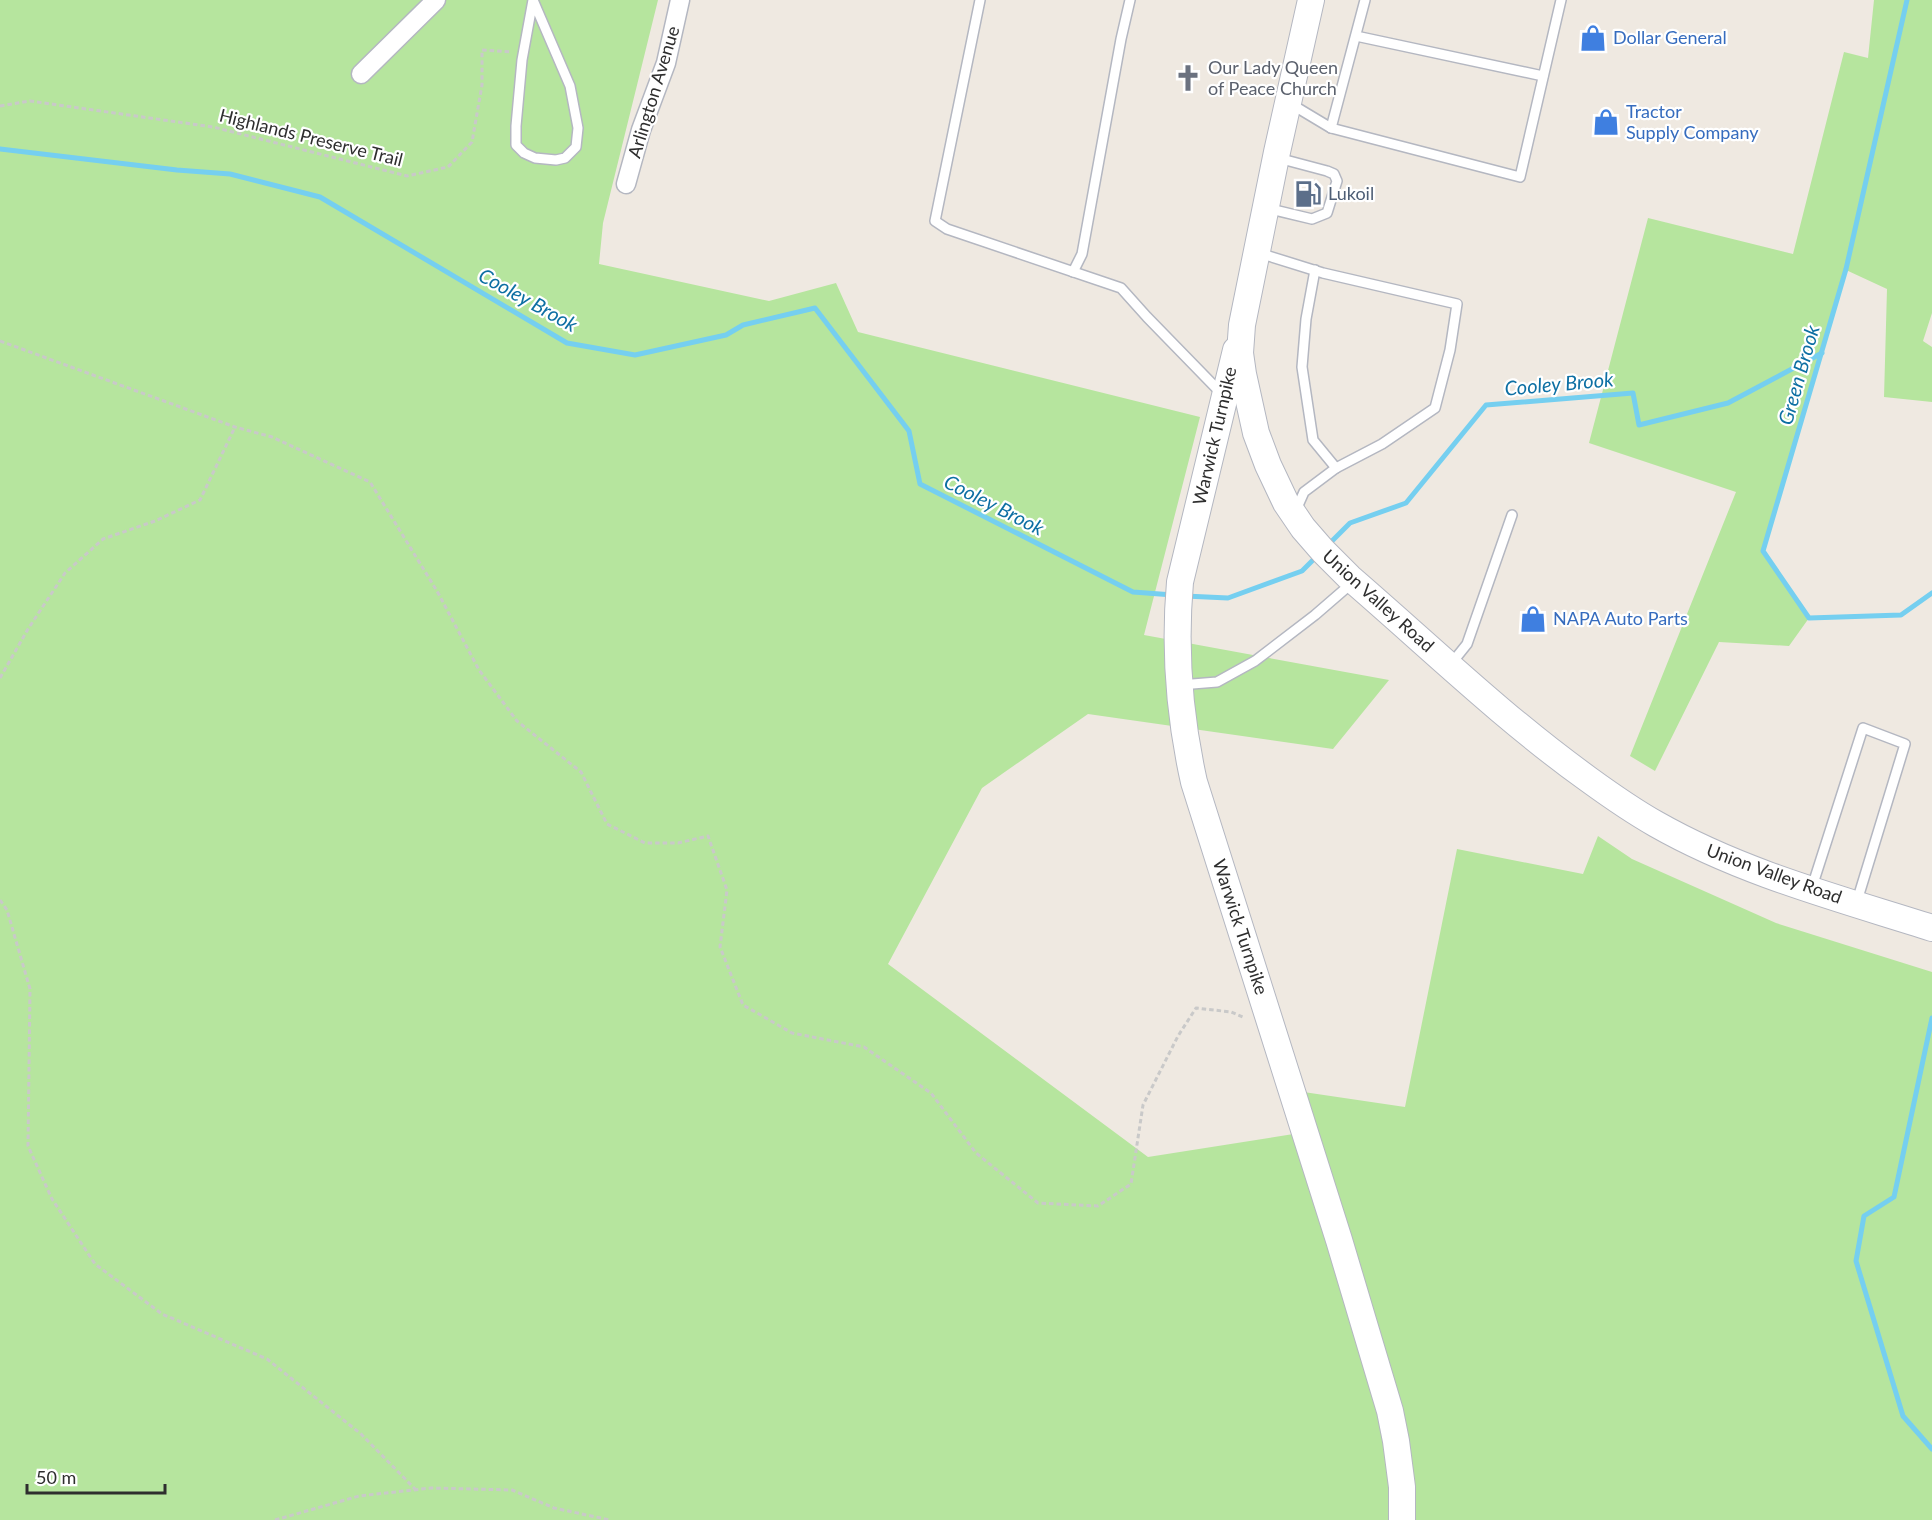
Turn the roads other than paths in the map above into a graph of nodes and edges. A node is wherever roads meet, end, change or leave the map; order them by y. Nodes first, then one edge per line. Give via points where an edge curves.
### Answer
1 (436, 0) edge
2 (680, 0) edge
3 (980, 0) edge
4 (1130, 0) edge
5 (1311, 0) edge
6 (1365, 0) edge
7 (1561, 0) edge
8 (1356, 36) junction
9 (523, 53) joint
10 (361, 74) dead end
11 (1543, 76) junction
12 (1289, 103) junction
13 (1331, 129) junction
14 (1275, 157) junction
15 (626, 184) dead end
16 (1265, 208) junction
17 (1256, 252) junction
18 (1315, 270) junction
19 (1072, 272) junction
20 (1242, 326) junction
21 (1225, 397) junction
22 (1336, 468) junction
23 (1293, 514) junction
24 (1512, 515) dead end
25 (1354, 581) junction
26 (1450, 666) junction
27 (1178, 686) junction
28 (1811, 890) junction
29 (1856, 904) junction
30 (1932, 928) edge
31 (1402, 1520) edge

1 - 10 street
2 - 15 street, Arlington Avenue via 666,63
3 - 19 lane via 935,220 947,229
4 - 19 lane via 1082,254
5 - 12 main road, Union Valley Road
6 - 8 lane
7 - 11 lane
8 - 11 lane
8 - 13 lane
9 - 9 lane via 516,145 535,158 565,158 576,147 578,128 570,86 533,0
11 - 13 lane via 1520,177
12 - 13 lane
12 - 14 main road, Union Valley Road
14 - 16 main road, Union Valley Road
14 - 16 lane via 1327,171 1337,181 1327,213 1312,219
16 - 17 main road, Union Valley Road
17 - 18 lane
17 - 20 main road, Union Valley Road
18 - 22 lane via 1302,367 1313,440
18 - 22 lane via 1458,304 1435,408 1382,444
19 - 21 lane via 1121,288
20 - 21 main road, Warwick Turnpike
20 - 23 main road, Union Valley Road via 1240,353 1256,433
21 - 27 main road, Warwick Turnpike via 1180,582
22 - 23 lane via 1304,492
23 - 25 main road, Union Valley Road
24 - 26 lane via 1467,644
25 - 26 main road, Union Valley Road
25 - 27 lane via 1255,661 1216,682
26 - 28 main road, Union Valley Road via 1547,750 1654,824 1736,863
27 - 31 main road, Warwick Turnpike via 1194,782 1390,1411 1402,1487
28 - 29 main road, Union Valley Road
28 - 29 lane via 1863,728 1905,744
29 - 30 main road, Union Valley Road

